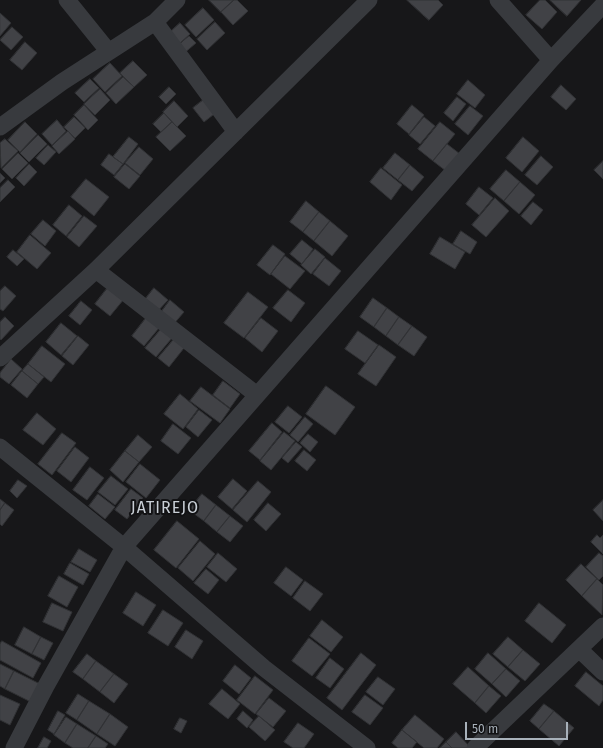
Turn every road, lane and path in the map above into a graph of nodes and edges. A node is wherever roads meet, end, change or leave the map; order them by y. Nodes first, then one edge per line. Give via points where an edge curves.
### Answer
1 (67, 0) edge
2 (177, 0) edge
3 (369, 0) edge
4 (498, 0) edge
5 (603, 5) edge
6 (154, 22) junction
7 (109, 52) junction
8 (551, 60) junction
9 (0, 127) edge
10 (236, 132) junction
11 (96, 270) junction
12 (0, 358) edge
13 (257, 395) junction
14 (0, 447) edge
15 (124, 547) junction
16 (603, 626) edge
17 (579, 649) junction
18 (603, 672) edge
19 (14, 748) edge
20 (366, 748) edge
21 (475, 748) edge

1 - 7 street
2 - 6 street
3 - 10 street
4 - 8 street
5 - 8 street
6 - 7 street
6 - 10 street
7 - 9 street
8 - 13 street
10 - 11 street
11 - 12 street
11 - 13 street
13 - 15 street
14 - 15 street
15 - 19 street
15 - 20 street via 264,668
16 - 17 street
17 - 18 street
17 - 21 street

